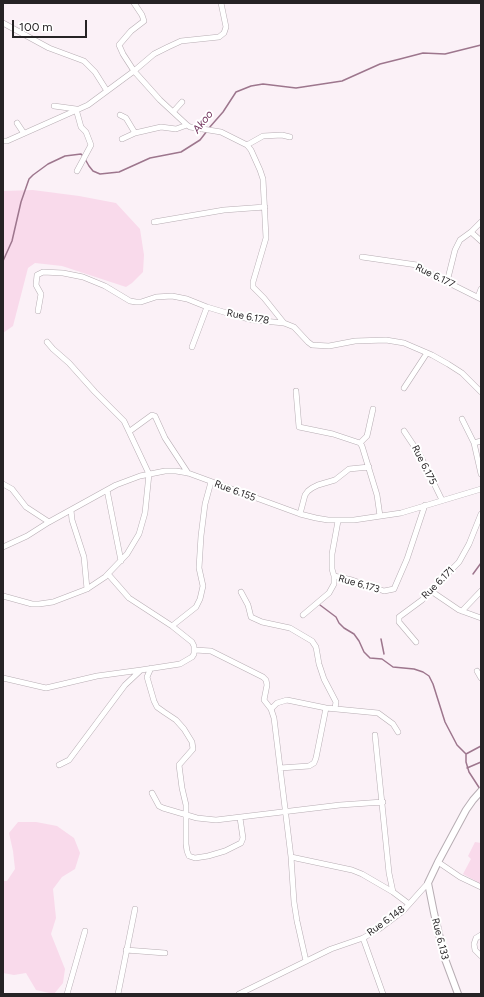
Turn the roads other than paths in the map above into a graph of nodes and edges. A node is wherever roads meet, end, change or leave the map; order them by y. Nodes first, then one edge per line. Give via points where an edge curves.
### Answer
1 (134, 3) edge
2 (221, 3) edge
3 (3, 23) edge
4 (134, 71) junction
5 (107, 91) junction
6 (182, 102) dead end
7 (54, 106) dead end
8 (76, 110) junction
9 (173, 112) junction
10 (120, 115) dead end
11 (17, 123) dead end
12 (187, 125) junction
13 (23, 132) junction
14 (135, 133) junction
15 (290, 136) dead end
16 (122, 139) dead end
17 (3, 141) edge
18 (247, 145) junction
19 (77, 171) dead end
20 (265, 207) junction
21 (154, 222) dead end
22 (481, 222) edge
23 (471, 232) junction
24 (481, 241) edge
25 (362, 257) dead end
26 (447, 282) junction
27 (481, 289) edge
28 (479, 298) edge
29 (207, 307) junction
30 (38, 311) dead end
31 (284, 323) junction
32 (47, 342) dead end
33 (192, 347) dead end
34 (427, 353) junction
35 (404, 388) dead end
36 (296, 391) dead end
37 (481, 392) edge
38 (373, 409) dead end
39 (462, 419) dead end
40 (130, 431) junction
41 (404, 431) dead end
42 (481, 441) edge
43 (360, 443) junction
44 (474, 443) junction
45 (369, 467) junction
46 (149, 474) junction
47 (188, 474) junction
48 (481, 474) edge
49 (211, 482) junction
50 (3, 484) edge
51 (481, 489) edge
52 (107, 490) junction
53 (442, 500) junction
54 (425, 505) junction
55 (71, 510) junction
56 (300, 514) junction
57 (481, 514) edge
58 (380, 516) junction
59 (338, 521) junction
60 (49, 522) junction
61 (3, 547) edge
62 (121, 561) junction
63 (108, 574) junction
64 (334, 576) junction
65 (87, 589) junction
66 (432, 591) junction
67 (241, 592) dead end
68 (481, 592) edge
69 (3, 596) edge
70 (462, 611) junction
71 (303, 615) dead end
72 (481, 618) edge
73 (172, 626) junction
74 (416, 642) dead end
75 (195, 650) junction
76 (151, 668) junction
77 (141, 670) junction
78 (477, 671) dead end
79 (3, 678) edge
80 (481, 678) edge
81 (326, 708) junction
82 (335, 708) junction
83 (271, 709) junction
84 (398, 732) dead end
85 (375, 735) dead end
86 (59, 765) dead end
87 (280, 768) junction
88 (480, 792) edge
89 (152, 793) dead end
90 (383, 802) junction
91 (285, 811) junction
92 (187, 816) junction
93 (240, 818) junction
94 (291, 857) junction
95 (438, 862) junction
96 (428, 883) junction
97 (481, 887) edge
98 (393, 892) junction
99 (409, 904) junction
100 (135, 909) dead end
101 (85, 931) dead end
102 (481, 935) edge
103 (363, 938) junction
104 (126, 950) junction
105 (165, 953) dead end
106 (481, 956) edge
107 (306, 961) junction
108 (67, 994) edge
109 (118, 994) edge
110 (239, 994) edge
111 (383, 994) edge
112 (458, 994) edge

1 - 4 street via 144,21 131,30 119,45
2 - 4 street via 226,27 219,37 181,41 168,46
3 - 5 street via 49,48 84,61 95,72
4 - 5 street
4 - 9 street
5 - 8 street
6 - 9 street
7 - 8 street
8 - 13 street
8 - 19 street via 81,127 91,145
9 - 12 street
10 - 14 street via 126,118
11 - 13 street
12 - 14 street via 176,129 161,127
12 - 18 street via 221,132
13 - 17 street
14 - 16 street
15 - 18 street via 263,136
18 - 20 street via 263,179
20 - 21 street via 224,210
20 - 31 street via 266,238 253,287
22 - 23 street
23 - 24 street
23 - 26 street via 460,240 455,250
25 - 26 street, Rue 6.177 via 417,265
26 - 28 street, Rue 6.177
27 - 28 street
29 - 30 street, Rue 6.178 via 172,296 156,297 141,302 130,301 83,276 44,272 37,275 36,285 41,294
29 - 31 street, Rue 6.178 via 254,320
29 - 33 street
31 - 34 street, Rue 6.178 via 294,327 312,345 328,346 355,341 391,340
32 - 40 street via 70,363 94,392 122,417
34 - 35 street
34 - 37 street, Rue 6.178 via 462,373
36 - 43 street via 299,427
38 - 43 street via 367,436
39 - 44 street
40 - 46 street
40 - 47 street via 154,416
41 - 53 street, Rue 6.175 via 420,455
42 - 44 street
43 - 45 street
44 - 48 street
45 - 56 street via 349,470 335,480 312,488 305,495
45 - 58 street
46 - 47 street, Rue 6.155 via 176,471
46 - 52 street, Rue 6.155 via 127,480
46 - 62 street via 143,524 132,547
47 - 49 street, Rue 6.155
49 - 56 street, Rue 6.155
49 - 73 street via 201,536 199,568 203,586 200,599 196,607
50 - 60 street via 12,489 26,507
51 - 53 street, Rue 6.155
52 - 55 street, Rue 6.155
52 - 62 street
53 - 54 street, Rue 6.155
54 - 58 street, Rue 6.155 via 401,513
54 - 64 street, Rue 6.173 via 394,589 384,591
55 - 60 street, Rue 6.155
55 - 65 street via 84,557
56 - 59 street, Rue 6.155
57 - 66 street, Rue 6.171 via 459,562
58 - 59 street, Rue 6.155
59 - 64 street via 332,554
60 - 61 street, Rue 6.155
62 - 63 street
63 - 65 street
63 - 73 street via 129,598
64 - 71 street, Rue 6.173 via 334,584 329,593
65 - 69 street via 53,602 39,604
66 - 70 street
66 - 74 street, Rue 6.171 via 399,617 399,622
67 - 82 street via 248,604 251,617 290,628 312,641 316,647 324,679 336,702
68 - 70 street
70 - 72 street
73 - 75 street via 192,642
75 - 76 street via 192,657 180,664
75 - 83 street via 211,651 263,676 267,685 264,700
76 - 77 street
76 - 92 street via 147,678 154,701 160,709 176,720 192,742 193,749 179,765
77 - 79 street via 98,676 46,688
77 - 86 street via 125,685 69,760
78 - 80 street
81 - 82 street
81 - 83 street via 286,700
81 - 87 street via 314,762 309,766
82 - 84 street via 378,713 393,724
83 - 87 street
85 - 90 street
87 - 91 street
88 - 95 street, Rue 6.148 via 466,810
89 - 92 street via 159,806
90 - 91 street
90 - 98 street
91 - 93 street
91 - 94 street
92 - 93 street via 216,820
92 - 93 street via 187,851 189,856 195,858 225,851 241,843 243,838
94 - 98 street via 352,870
94 - 107 street via 296,915
95 - 96 street, Rue 6.148
95 - 97 street
96 - 99 street, Rue 6.148
96 - 112 street, Rue 6.133 via 445,959
98 - 99 street
99 - 103 street, Rue 6.148 via 392,920
100 - 104 street
101 - 108 street
102 - 106 street via 476,938 474,944
103 - 107 street, Rue 6.148
103 - 111 street
104 - 105 street
104 - 109 street
107 - 110 street, Rue 6.148

